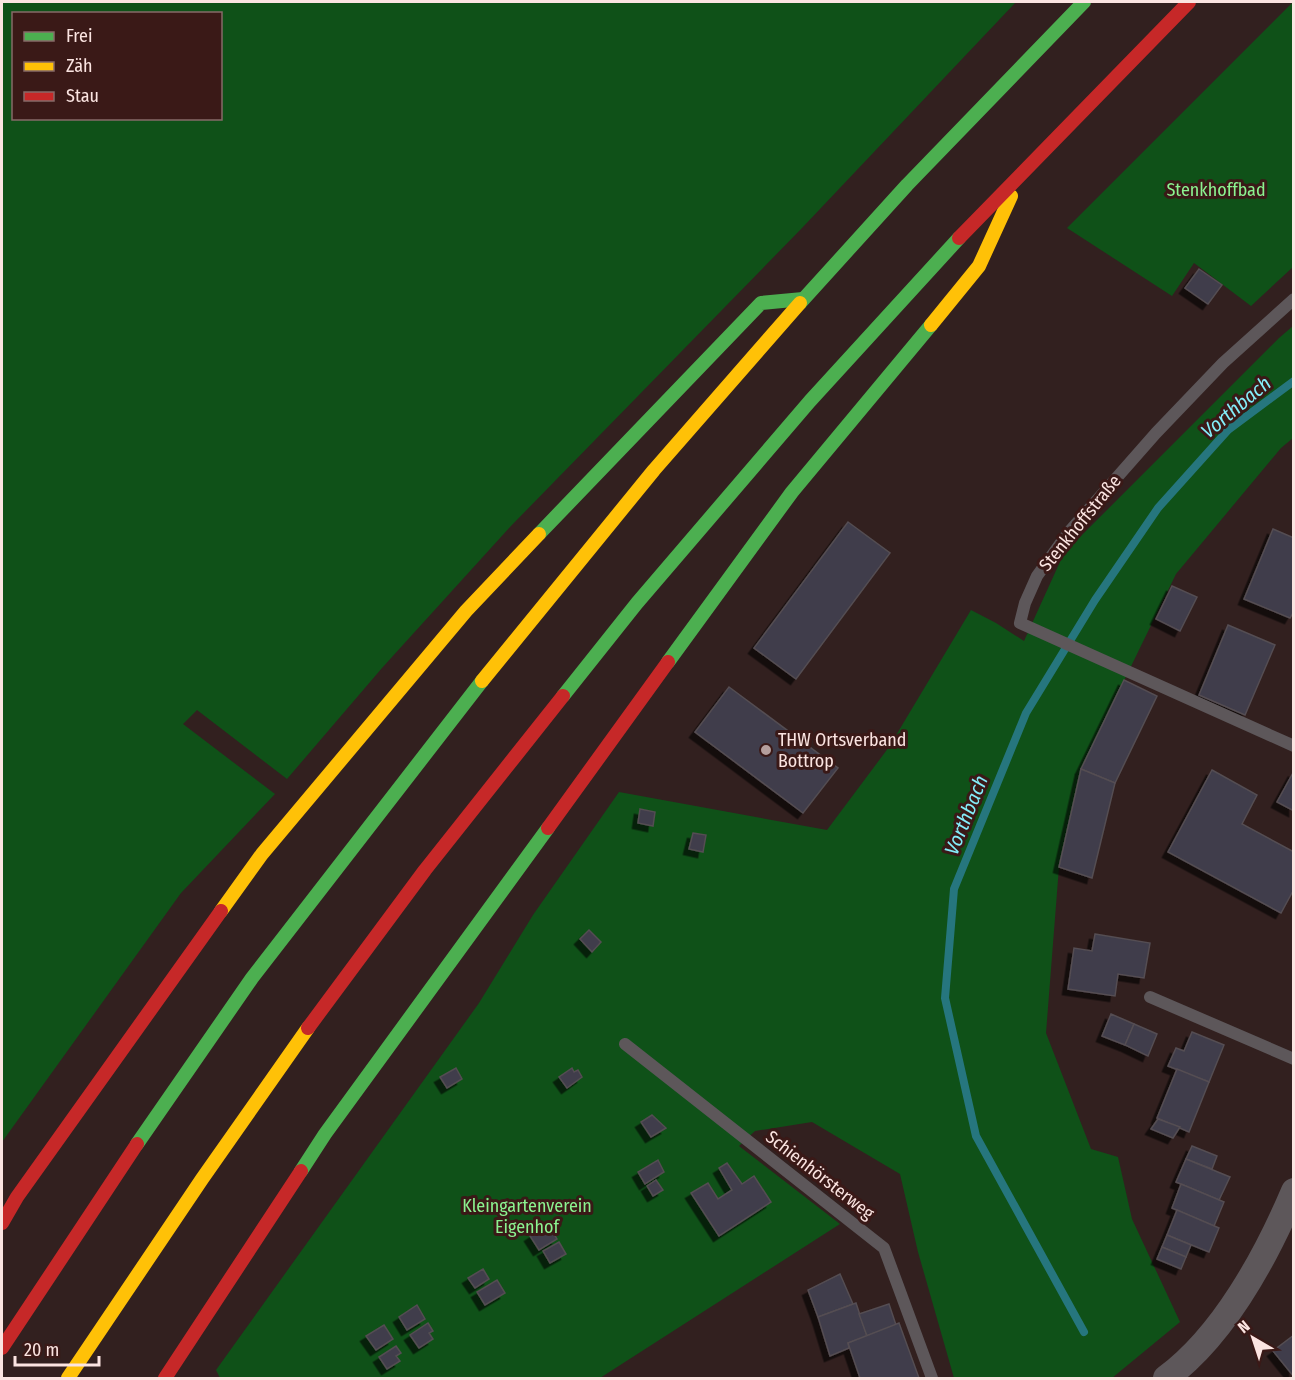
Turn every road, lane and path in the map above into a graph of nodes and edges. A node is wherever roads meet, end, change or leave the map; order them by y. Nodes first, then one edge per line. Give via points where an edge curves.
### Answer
1 (1084, 2) edge
2 (1190, 2) edge
3 (1022, 172) junction
4 (803, 299) junction
5 (1293, 299) edge
6 (1293, 746) edge
7 (1150, 997) dead end
8 (625, 1044) dead end
9 (1293, 1059) edge
10 (1293, 1191) edge
11 (17, 1197) junction
12 (2, 1210) edge
13 (2, 1223) edge
14 (2, 1348) edge
15 (1177, 1375) edge
16 (68, 1378) edge
17 (165, 1378) edge
18 (932, 1378) edge

1 - 4 highway via 992,93
2 - 3 highway
3 - 16 highway via 810,401 667,568 425,870 333,992
3 - 17 highway via 979,266 792,492 325,1134
4 - 11 highway via 762,303 466,611 262,854
4 - 14 highway via 627,503 478,685 344,860 231,1009
5 - 6 lane, Stenkhoffstraße via 1223,363 1068,533 1037,576 1020,623
7 - 9 lane
8 - 18 lane, Schienhörsterweg via 884,1248
10 - 15 street via 1283,1217 1230,1312
11 - 12 highway
11 - 13 highway

